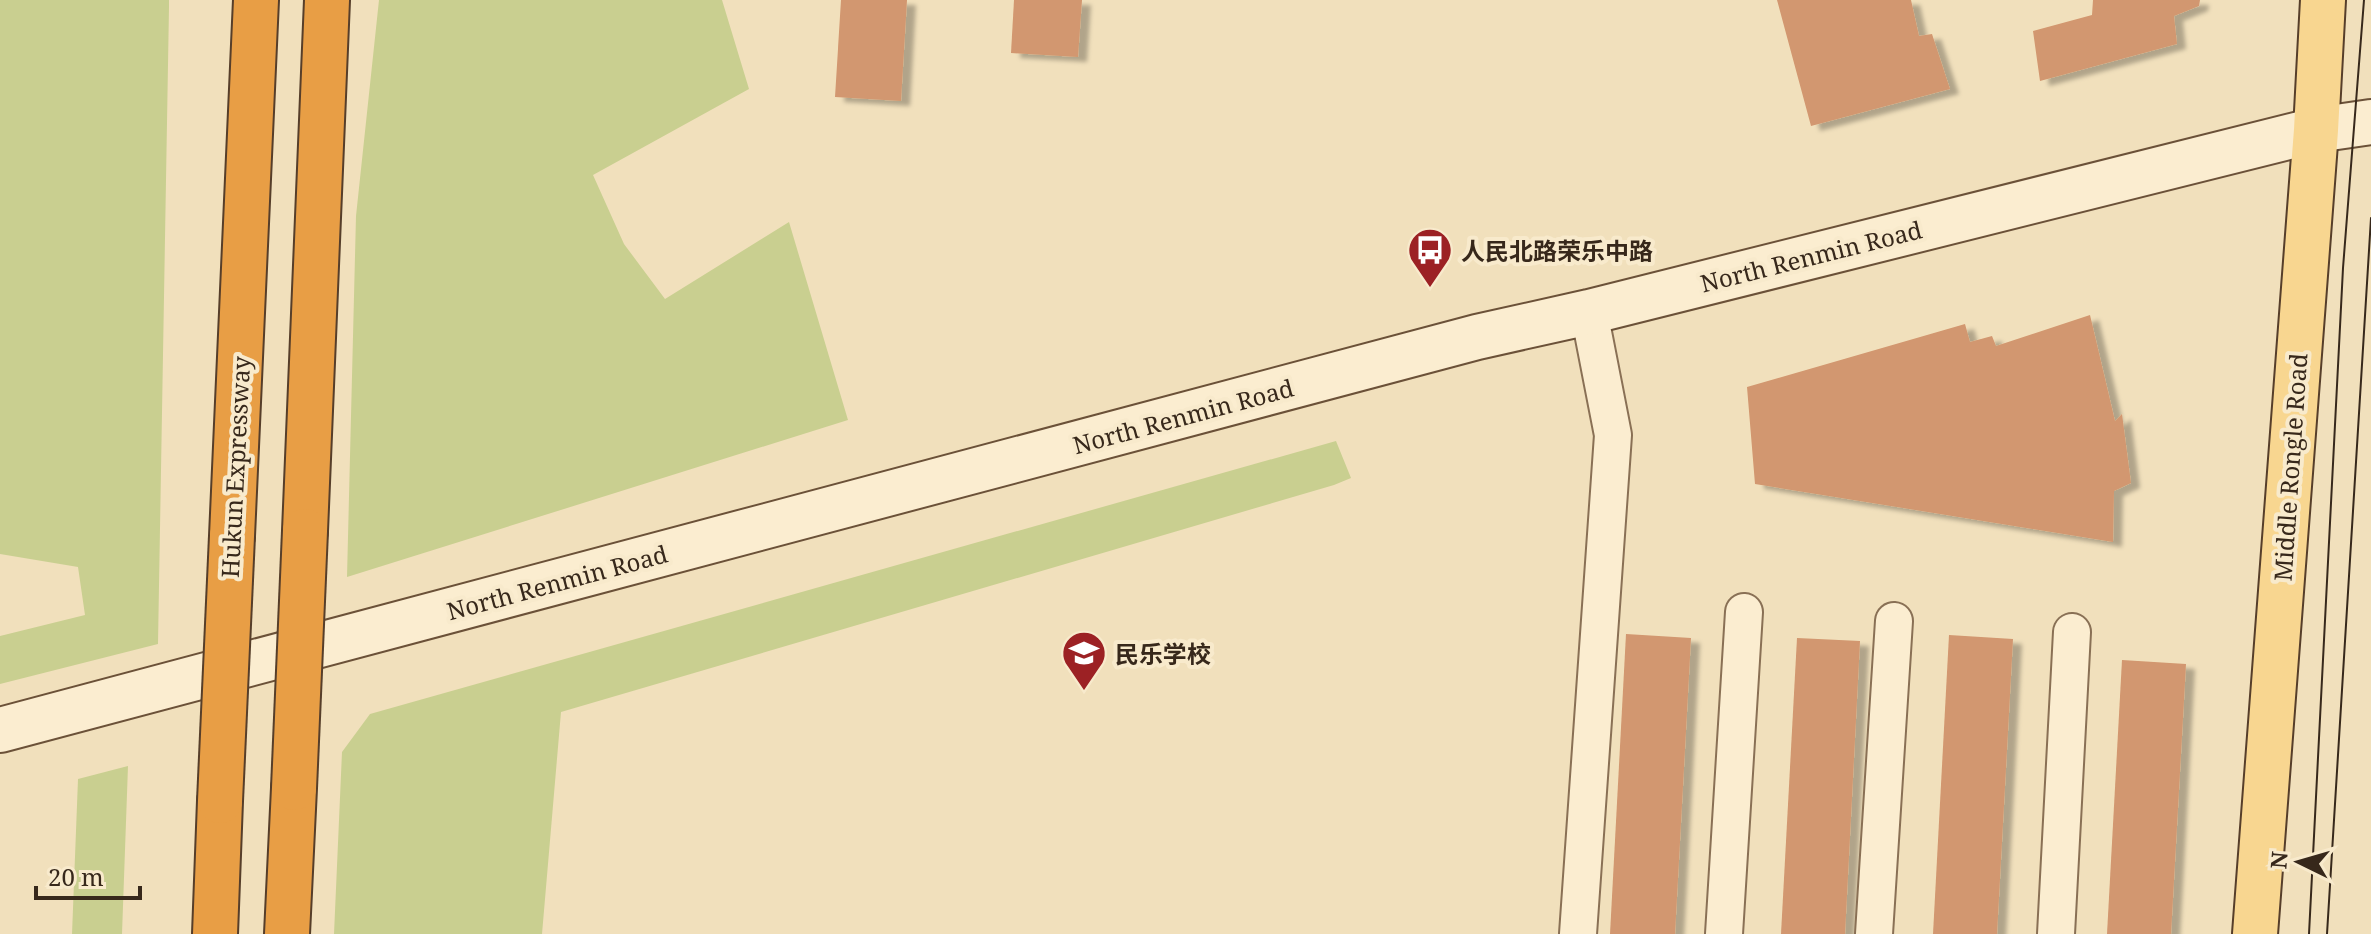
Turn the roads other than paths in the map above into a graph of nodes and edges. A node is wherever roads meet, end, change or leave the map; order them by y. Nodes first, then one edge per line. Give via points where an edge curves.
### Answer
1 (250, 0) edge
2 (256, 0) edge
3 (327, 0) edge
4 (344, 0) edge
5 (2323, 0) edge
6 (2371, 122) edge
7 (2316, 130) junction
8 (248, 167) junction
9 (321, 172) junction
10 (1589, 312) junction
11 (1744, 612) dead end
12 (1894, 621) dead end
13 (2072, 632) dead end
14 (0, 730) edge
15 (215, 934) edge
16 (287, 934) edge
17 (1578, 934) edge
18 (1724, 934) edge
19 (1874, 934) edge
20 (2056, 934) edge
21 (2255, 934) edge

1 - 8 highway
2 - 8 highway, Hukun Expressway
3 - 9 highway
4 - 9 highway
5 - 7 main road, Middle Rongle Road
6 - 7 main road, North Renmin Road
7 - 10 main road, North Renmin Road
7 - 21 main road, Middle Rongle Road
8 - 15 highway, Hukun Expressway, bridge
9 - 16 highway, bridge
10 - 14 main road, North Renmin Road via 1477,337
10 - 17 street via 1613,435
11 - 18 street
12 - 19 street
13 - 20 street

